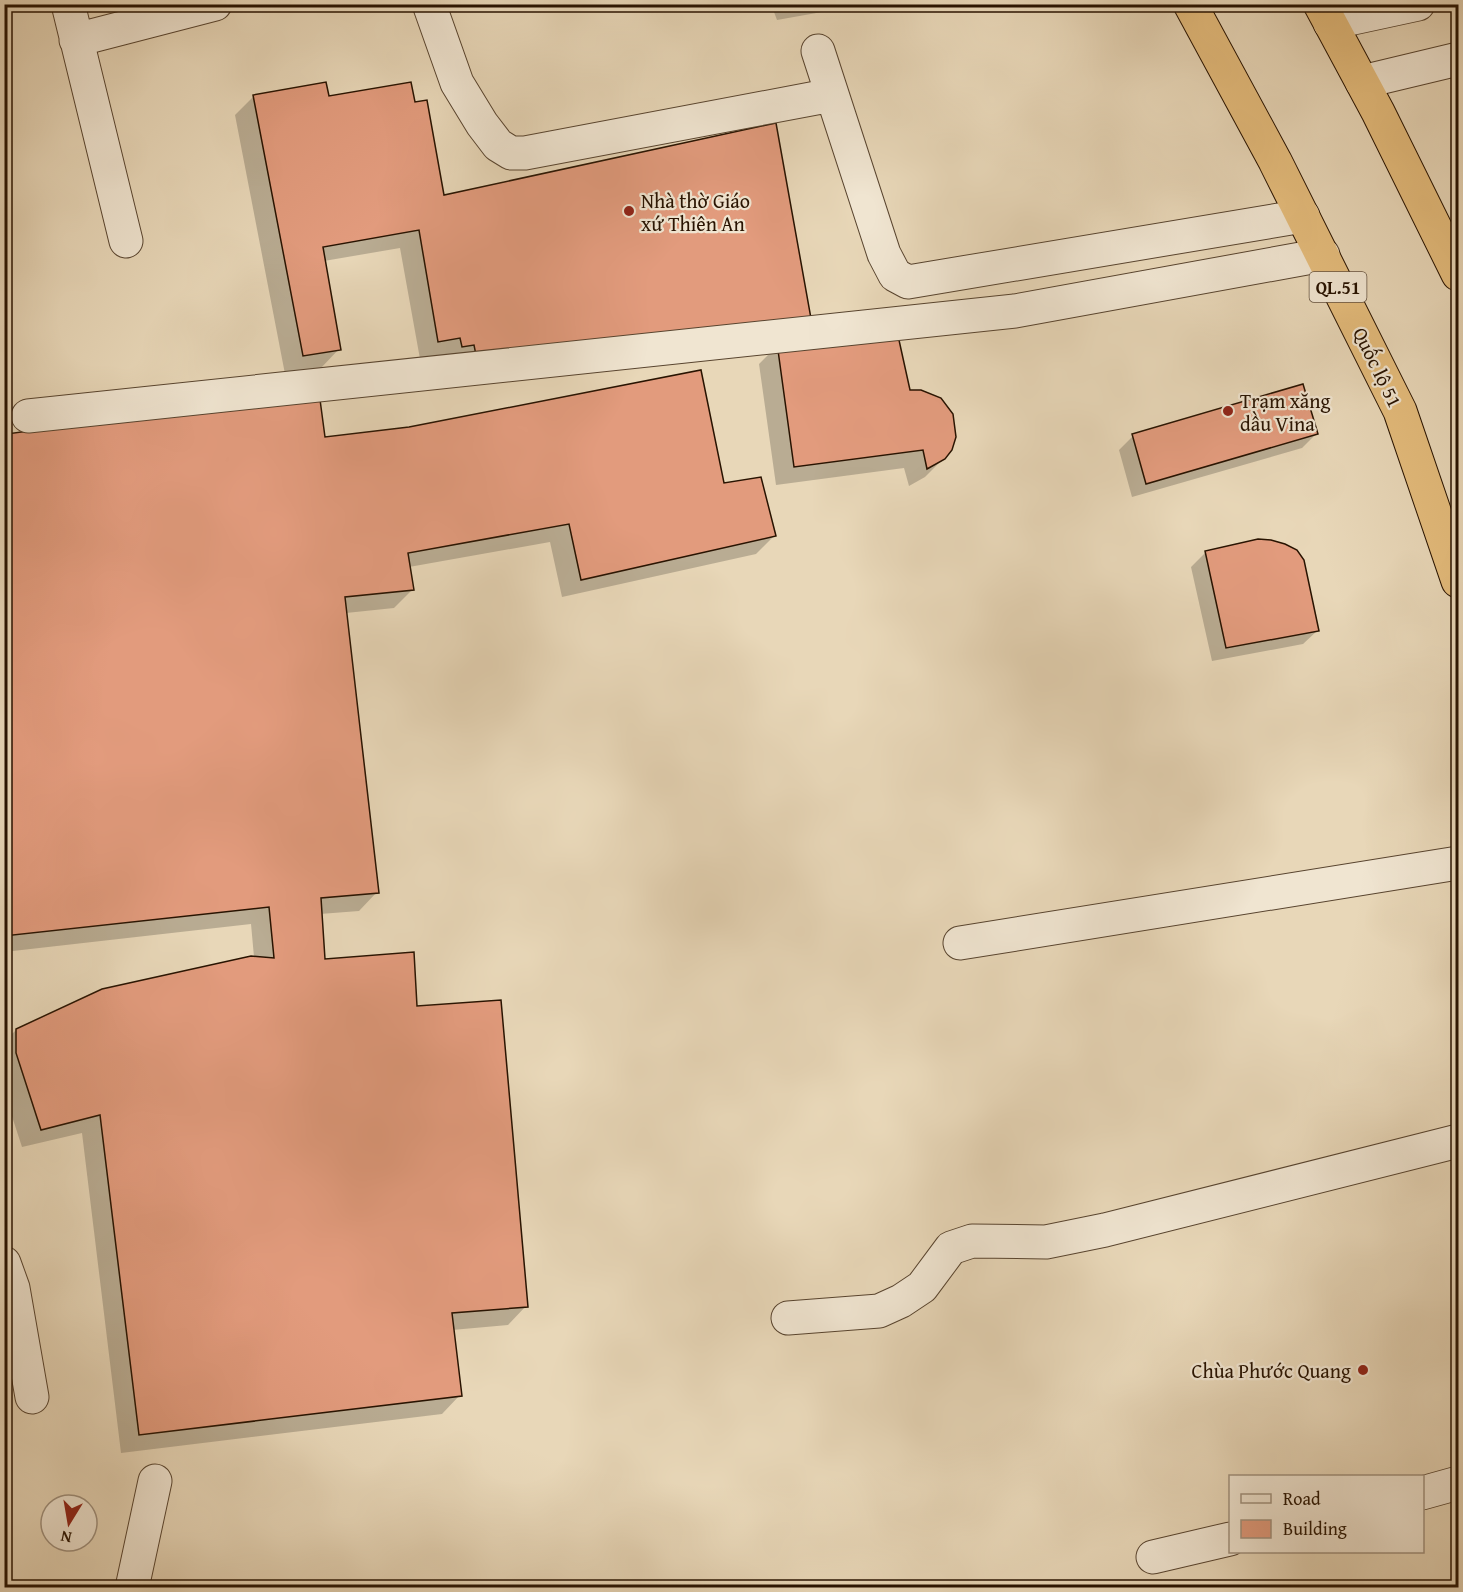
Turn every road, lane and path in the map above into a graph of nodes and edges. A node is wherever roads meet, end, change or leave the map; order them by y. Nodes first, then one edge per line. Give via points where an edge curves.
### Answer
1 (68, 4) edge
2 (216, 4) edge
3 (429, 4) edge
4 (1190, 4) edge
5 (1418, 4) edge
6 (1325, 14) edge
7 (76, 40) junction
8 (818, 51) dead end
9 (1458, 59) edge
10 (1362, 82) junction
11 (832, 95) junction
12 (1303, 216) junction
13 (126, 241) dead end
14 (1323, 255) junction
15 (1458, 274) edge
16 (28, 416) dead end
17 (1458, 581) edge
18 (1458, 863) edge
19 (960, 943) dead end
20 (1458, 1141) edge
21 (4, 1263) edge
22 (788, 1318) dead end
23 (32, 1397) dead end
24 (155, 1480) dead end
25 (1458, 1483) edge
26 (1424, 1492) edge
27 (1229, 1539) edge
28 (1153, 1557) dead end
29 (132, 1587) edge

1 - 7 street
2 - 7 street
3 - 11 street via 457,83 498,145 511,153 535,152
4 - 12 highway, Quốc lộ 51 / QL.51
5 - 6 street
6 - 10 highway
7 - 13 street
8 - 11 street
9 - 10 street
10 - 15 highway
11 - 12 street via 884,254 895,275 908,282
12 - 14 highway, Quốc lộ 51 / QL.51
14 - 16 street via 1015,311
14 - 17 highway, Quốc lộ 51 / QL.51 via 1400,411
18 - 19 street
20 - 22 street via 1058,1240 972,1241 951,1248 922,1287 879,1311
21 - 23 street via 13,1288
24 - 29 street
25 - 26 street
27 - 28 street

